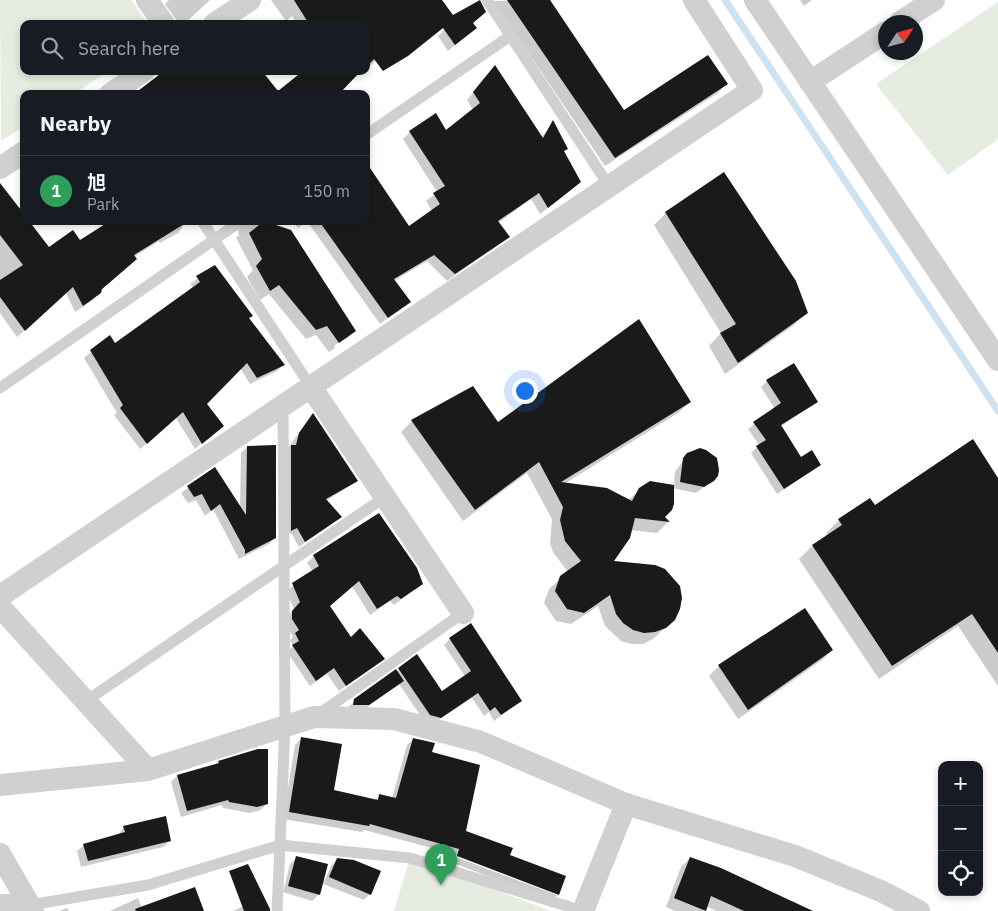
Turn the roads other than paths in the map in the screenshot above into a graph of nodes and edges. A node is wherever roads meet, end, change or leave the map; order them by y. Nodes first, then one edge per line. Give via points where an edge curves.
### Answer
1 (147, 0) edge
2 (250, 0) edge
3 (487, 0) edge
4 (694, 0) edge
5 (755, 0) edge
6 (934, 0) edge
7 (911, 15) edge
8 (161, 20) edge
9 (220, 20) edge
10 (510, 36) junction
11 (878, 37) edge
12 (139, 75) edge
13 (810, 82) junction
14 (119, 90) edge
15 (370, 132) edge
16 (20, 155) edge
17 (0, 168) edge
18 (609, 186) junction
19 (205, 225) edge
20 (235, 225) edge
21 (214, 240) junction
22 (998, 360) edge
23 (311, 387) junction
24 (0, 388) edge
25 (283, 406) junction
26 (385, 497) junction
27 (284, 567) junction
28 (0, 596) edge
29 (0, 607) edge
30 (463, 613) joint
31 (86, 701) junction
32 (314, 718) junction
33 (285, 725) junction
34 (148, 770) junction
35 (0, 785) edge
36 (626, 804) junction
37 (280, 845) junction
38 (0, 854) edge
39 (0, 905) edge
40 (31, 908) edge
41 (277, 911) edge
42 (583, 911) edge
43 (919, 911) edge

1 - 8 street
2 - 9 street
3 - 10 lane
4 - 18 street via 752,90
5 - 13 street
6 - 7 street
10 - 15 lane
10 - 18 lane
11 - 13 street
12 - 14 street
13 - 22 street
16 - 17 street
18 - 23 street
19 - 21 lane
20 - 21 lane
21 - 23 lane
21 - 24 lane
23 - 25 street
23 - 26 street
25 - 27 lane
25 - 28 street
26 - 27 lane
26 - 30 street
27 - 31 lane
27 - 33 lane
29 - 31 street
30 - 32 lane
31 - 34 street
32 - 33 street
32 - 36 street via 394,719 481,742
33 - 34 street
33 - 37 lane
34 - 35 street
36 - 42 street
36 - 43 street via 795,856 881,891
37 - 40 lane via 148,885
37 - 41 lane
37 - 42 lane via 410,858
38 - 40 street
39 - 40 street

